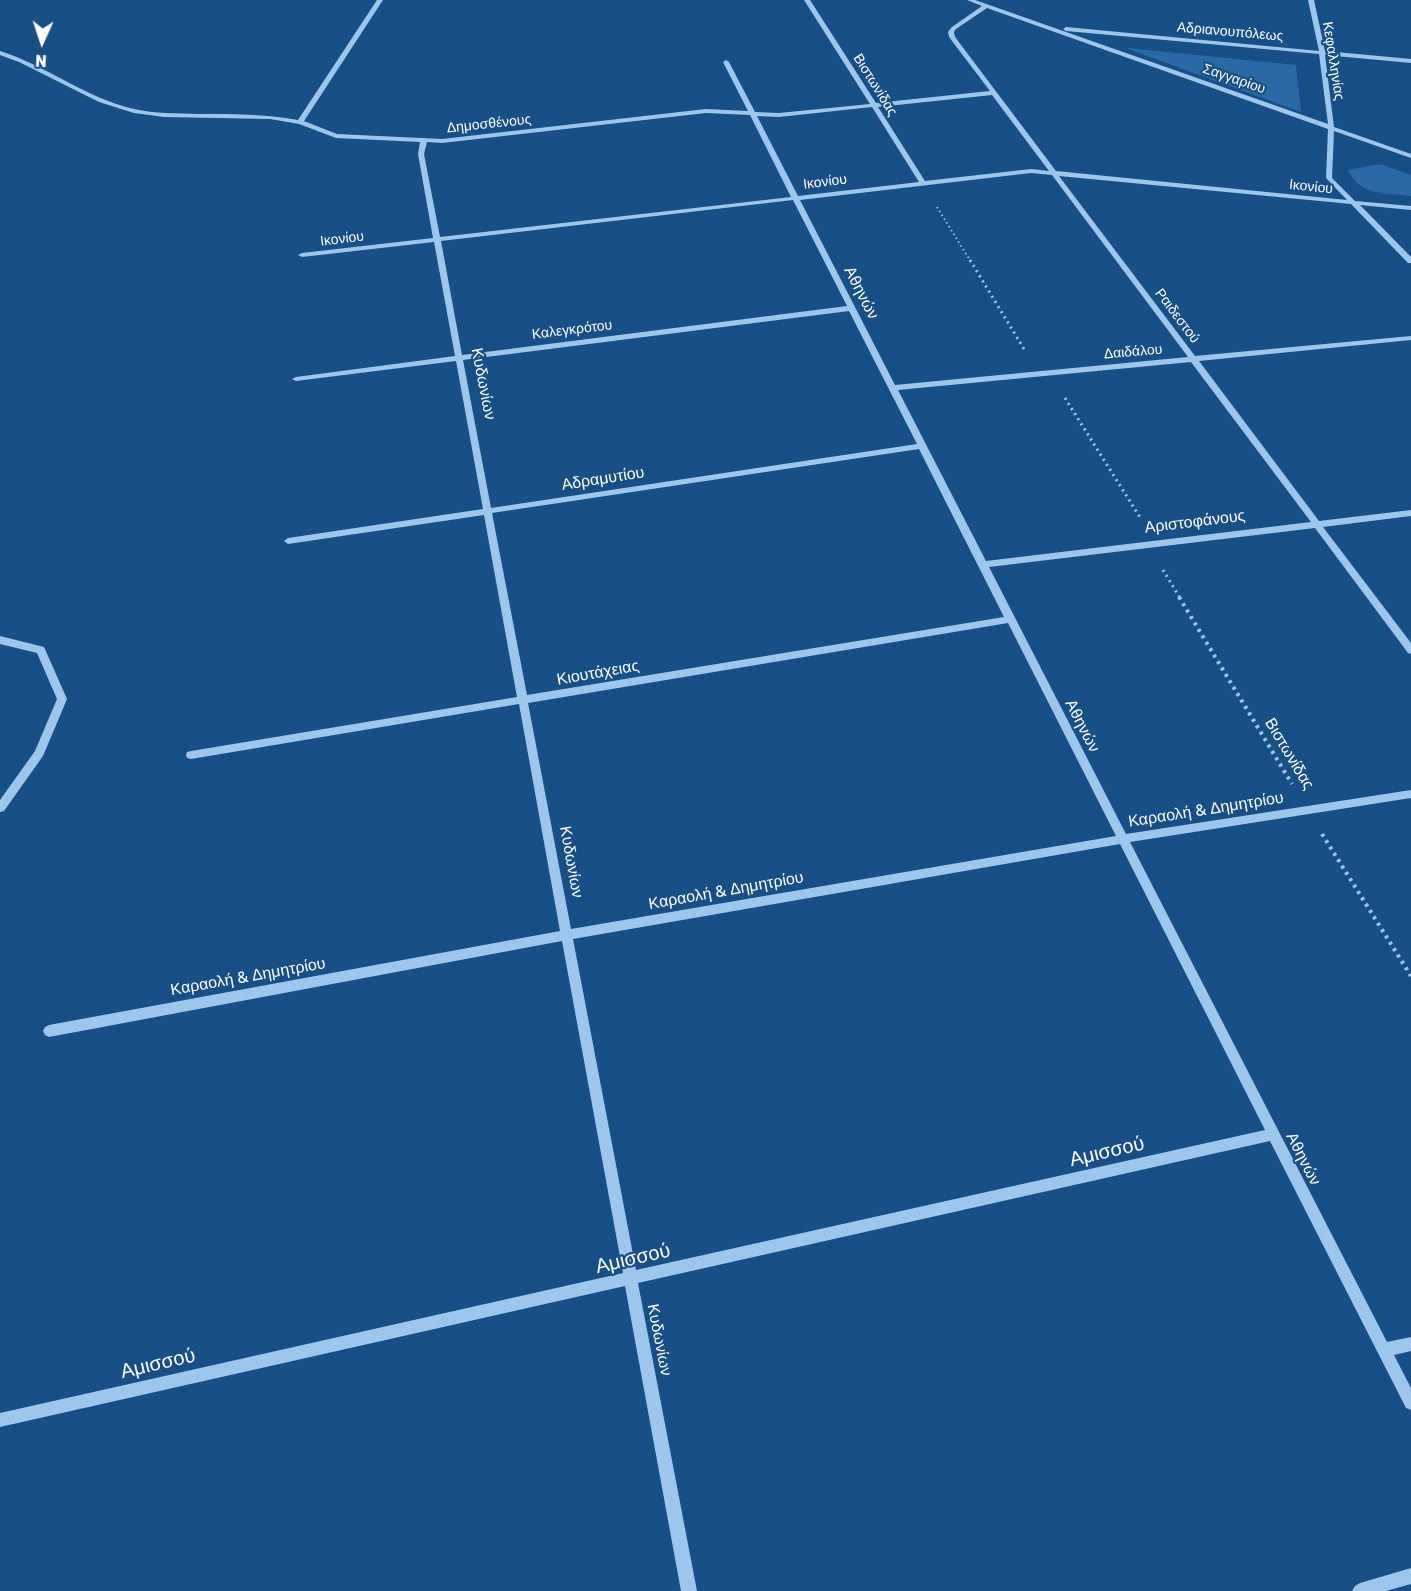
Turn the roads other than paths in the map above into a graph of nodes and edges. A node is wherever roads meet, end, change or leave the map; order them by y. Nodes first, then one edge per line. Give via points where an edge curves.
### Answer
1 (380, 0) edge
2 (807, 0) edge
3 (970, 0) edge
4 (1311, 0) edge
5 (986, 6) junction
6 (1048, 27) junction
7 (0, 53) edge
8 (1322, 53) junction
9 (1411, 61) edge
10 (726, 62) dead end
11 (993, 93) junction
12 (872, 104) junction
13 (752, 114) junction
14 (300, 122) junction
15 (1331, 126) junction
16 (424, 140) junction
17 (1411, 156) edge
18 (1052, 171) junction
19 (923, 183) junction
20 (795, 198) junction
21 (1352, 203) junction
22 (1411, 208) edge
23 (438, 239) junction
24 (302, 255) dead end
25 (1411, 261) edge
26 (852, 308) junction
27 (1411, 338) edge
28 (461, 358) junction
29 (1194, 360) junction
30 (296, 379) dead end
31 (892, 388) junction
32 (922, 447) junction
33 (489, 512) junction
34 (1411, 513) edge
35 (1316, 524) junction
36 (288, 542) dead end
37 (982, 565) junction
38 (1010, 619) junction
39 (0, 640) edge
40 (1411, 650) edge
41 (524, 700) junction
42 (191, 755) dead end
43 (1411, 794) edge
44 (0, 808) edge
45 (1122, 839) junction
46 (567, 935) junction
47 (49, 1031) dead end
48 (1274, 1134) junction
49 (631, 1279) junction
50 (1411, 1344) edge
51 (1384, 1350) junction
52 (1411, 1403) edge
53 (0, 1419) edge
54 (1411, 1576) edge
55 (689, 1591) edge
56 (1360, 1591) edge

1 - 14 street
2 - 12 street, Βιστωνίδας
3 - 5 street
4 - 8 street, Κεφαλληνίας
5 - 6 street
5 - 11 street, Ραιδεστού via 951,34
6 - 8 street, Αδριανουπόλεως
6 - 15 street, Σαγγαρίου
7 - 14 street, Δημοσθένους via 90,97 134,111 270,117
8 - 9 street, Αδριανουπόλεως
8 - 15 street, Κεφαλληνίας
10 - 13 street, Αθηνών
11 - 12 street, Δημοσθένους
11 - 18 street, Ραιδεστού
12 - 13 street, Δημοσθένους via 778,115
12 - 19 street, Βιστωνίδας
13 - 16 street, Δημοσθένους via 706,111 464,140
13 - 20 street, Αθηνών
14 - 16 street, Δημοσθένους via 336,136
15 - 17 street, Σαγγαρίου
15 - 21 street, Κεφαλληνίας via 1328,174
16 - 23 street, Κυδωνίων via 421,154
18 - 19 street, Ικονίου
18 - 21 street, Ικονίου
18 - 29 street, Ραιδεστού
19 - 20 street, Ικονίου
20 - 23 street, Ικονίου
20 - 26 street, Αθηνών
21 - 22 street, Ικονίου
21 - 25 street, Κεφαλληνίας
23 - 24 street, Ικονίου
23 - 28 street, Κυδωνίων
26 - 28 street, Καλεγκρότου
26 - 31 street, Αθηνών
27 - 29 street, Δαιδάλου
28 - 30 street, Καλεγκρότου
28 - 33 street, Κυδωνίων
29 - 31 street, Δαιδάλου
29 - 35 street, Ραιδεστού
31 - 32 street, Αθηνών
32 - 33 street, Αδραμυτίου
32 - 37 street, Αθηνών
33 - 36 street, Αδραμυτίου
33 - 41 street, Κυδωνίων
34 - 35 street, Αριστοφάνους
35 - 37 street, Αριστοφάνους
35 - 40 street, Ραιδεστού
37 - 38 street, Αθηνών
38 - 41 street, Κιουτάχειας
38 - 45 street, Αθηνών
39 - 44 street via 41,650 62,699 39,753
41 - 42 street, Κιουτάχειας
41 - 46 street, Κυδωνίων
43 - 45 street, Καραολή & Δημητρίου
45 - 46 street, Καραολή & Δημητρίου
45 - 48 street, Αθηνών
46 - 47 street, Καραολή & Δημητρίου
46 - 49 street, Κυδωνίων
48 - 49 street, Αμισσού
48 - 51 street, Αθηνών
49 - 53 street, Αμισσού
49 - 55 street, Κυδωνίων
50 - 51 street
51 - 52 street, Αθηνών
54 - 56 street

